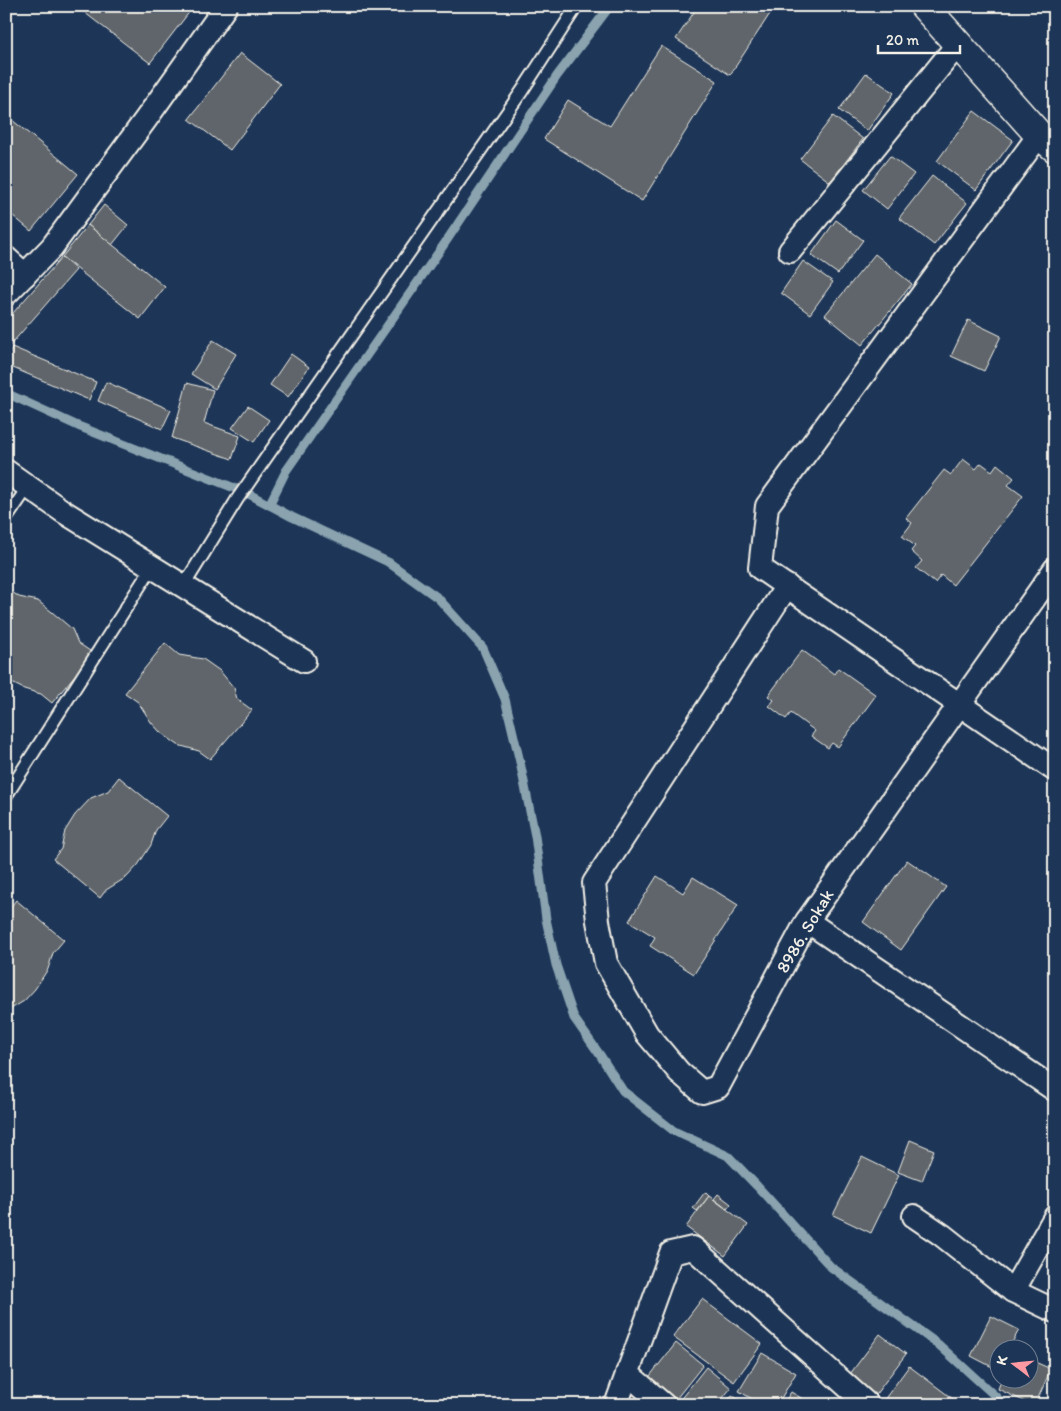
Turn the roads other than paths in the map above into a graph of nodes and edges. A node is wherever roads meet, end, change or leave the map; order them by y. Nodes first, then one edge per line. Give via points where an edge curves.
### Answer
1 (226, 6) edge
2 (577, 6) edge
3 (924, 6) edge
4 (958, 44) junction
5 (1047, 142) edge
6 (790, 250) dead end
7 (6, 258) edge
8 (25, 275) junction
9 (6, 294) edge
10 (6, 471) edge
11 (28, 487) junction
12 (6, 519) edge
13 (152, 567) junction
14 (1055, 568) edge
15 (183, 586) junction
16 (786, 586) junction
17 (304, 661) dead end
18 (960, 705) junction
19 (1055, 770) edge
20 (6, 796) edge
21 (807, 921) junction
22 (1055, 1090) edge
23 (914, 1216) dead end
24 (1055, 1217) edge
25 (1013, 1291) junction
26 (1055, 1311) edge
27 (627, 1373) junction
28 (616, 1405) edge
29 (664, 1405) edge
30 (868, 1405) edge

1 - 8 street via 52,247
2 - 15 lane via 522,92 238,498
3 - 4 main road
4 - 5 main road
4 - 6 street
5 - 16 street via 766,506 760,568
7 - 8 street
8 - 9 street
10 - 11 street
11 - 12 lane
11 - 13 street
13 - 15 street
13 - 20 lane
14 - 18 street, 8986. Sokak
15 - 17 street
16 - 18 street
16 - 21 street, 8986. Sokak via 594,883 606,963 647,1034 679,1072 702,1092 718,1087
18 - 19 street
18 - 21 street, 8986. Sokak
21 - 22 street
23 - 25 street
24 - 25 street
25 - 26 street
27 - 28 street
27 - 29 street
27 - 30 street via 671,1253 694,1248

